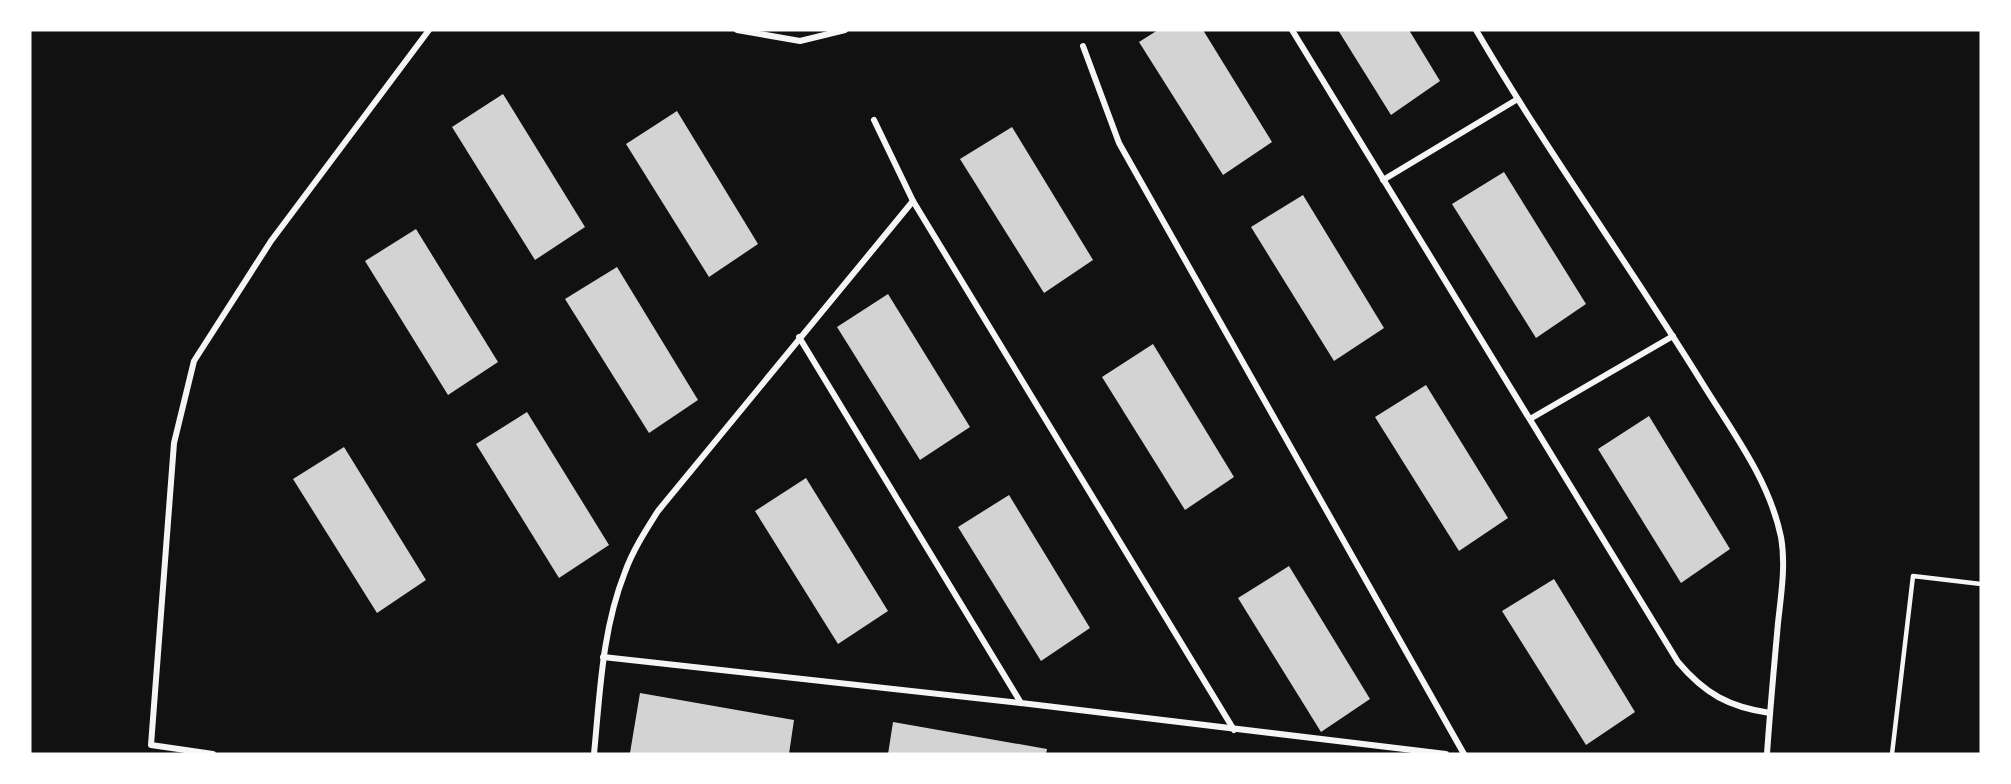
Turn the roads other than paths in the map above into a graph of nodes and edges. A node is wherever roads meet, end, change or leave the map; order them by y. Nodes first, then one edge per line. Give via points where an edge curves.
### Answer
1 (429, 30) edge
2 (737, 30) edge
3 (845, 30) edge
4 (1292, 30) edge
5 (1476, 30) edge
6 (1083, 46) dead end
7 (1516, 100) junction
8 (874, 120) dead end
9 (1383, 180) junction
10 (913, 201) junction
11 (1673, 336) junction
12 (799, 337) junction
13 (1530, 419) junction
14 (1981, 584) edge
15 (603, 657) junction
16 (1021, 703) junction
17 (1770, 713) junction
18 (1234, 730) junction
19 (213, 754) edge
20 (594, 754) edge
21 (1446, 754) edge
22 (1464, 754) edge
23 (1767, 754) edge
24 (1892, 754) edge

1 - 19 street via 271,241 194,361 174,443 151,745
2 - 3 street via 800,41
4 - 9 street
5 - 7 street
6 - 22 street via 1119,144
7 - 9 street
7 - 11 street
8 - 10 street
9 - 13 street
10 - 12 street
10 - 18 street
11 - 13 street
11 - 17 street via 1755,470 1774,511 1783,571
12 - 15 street via 658,511 637,544 616,597
12 - 16 street
13 - 17 street via 1691,678 1729,704
14 - 24 lane via 1913,576
15 - 16 street
15 - 20 street
16 - 18 street
17 - 23 street
18 - 21 street

